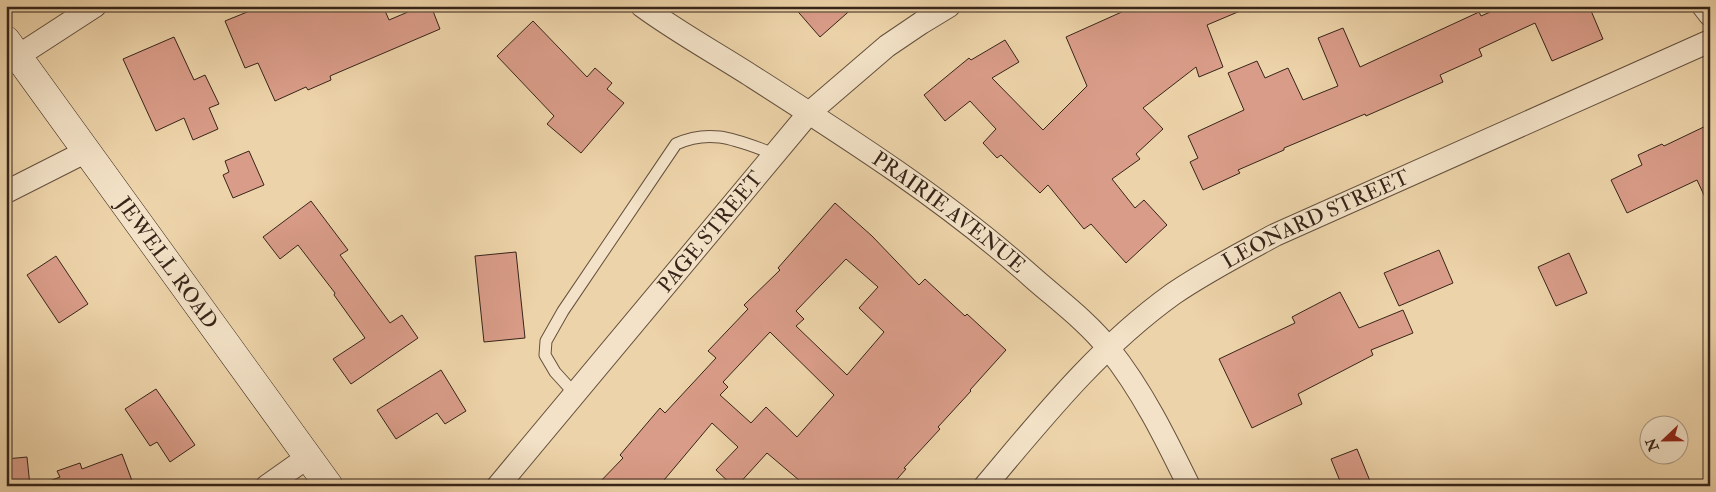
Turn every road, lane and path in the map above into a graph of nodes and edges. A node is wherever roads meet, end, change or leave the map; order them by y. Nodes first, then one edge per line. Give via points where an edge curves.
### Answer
1 (95, 6) edge
2 (642, 6) edge
3 (949, 6) edge
4 (1703, 6) edge
5 (1710, 15) edge
6 (1710, 41) edge
7 (12, 48) edge
8 (809, 114) junction
9 (87, 152) junction
10 (775, 154) junction
11 (6, 192) edge
12 (1108, 347) junction
13 (575, 394) junction
14 (308, 457) junction
15 (267, 486) edge
16 (329, 486) edge
17 (498, 486) edge
18 (985, 486) edge
19 (1189, 486) edge

1 - 7 street
2 - 8 street, PRAIRIE AVENUE
3 - 8 street, PAGE STREET via 887,46
4 - 5 street
6 - 12 street, LEONARD STREET via 1275,235 1172,295
7 - 9 street, JEWELL ROAD
8 - 10 street, PAGE STREET
8 - 12 street, PRAIRIE AVENUE via 872,154 966,223 1012,259
9 - 11 street
9 - 14 street, JEWELL ROAD
10 - 13 street, PAGE STREET
10 - 13 lane via 727,137 688,138 676,144 546,341 545,355
12 - 18 street, LEONARD STREET via 1061,395
12 - 19 street, PRAIRIE AVENUE via 1145,403
13 - 17 street, PAGE STREET
14 - 15 street
14 - 16 street, JEWELL ROAD

